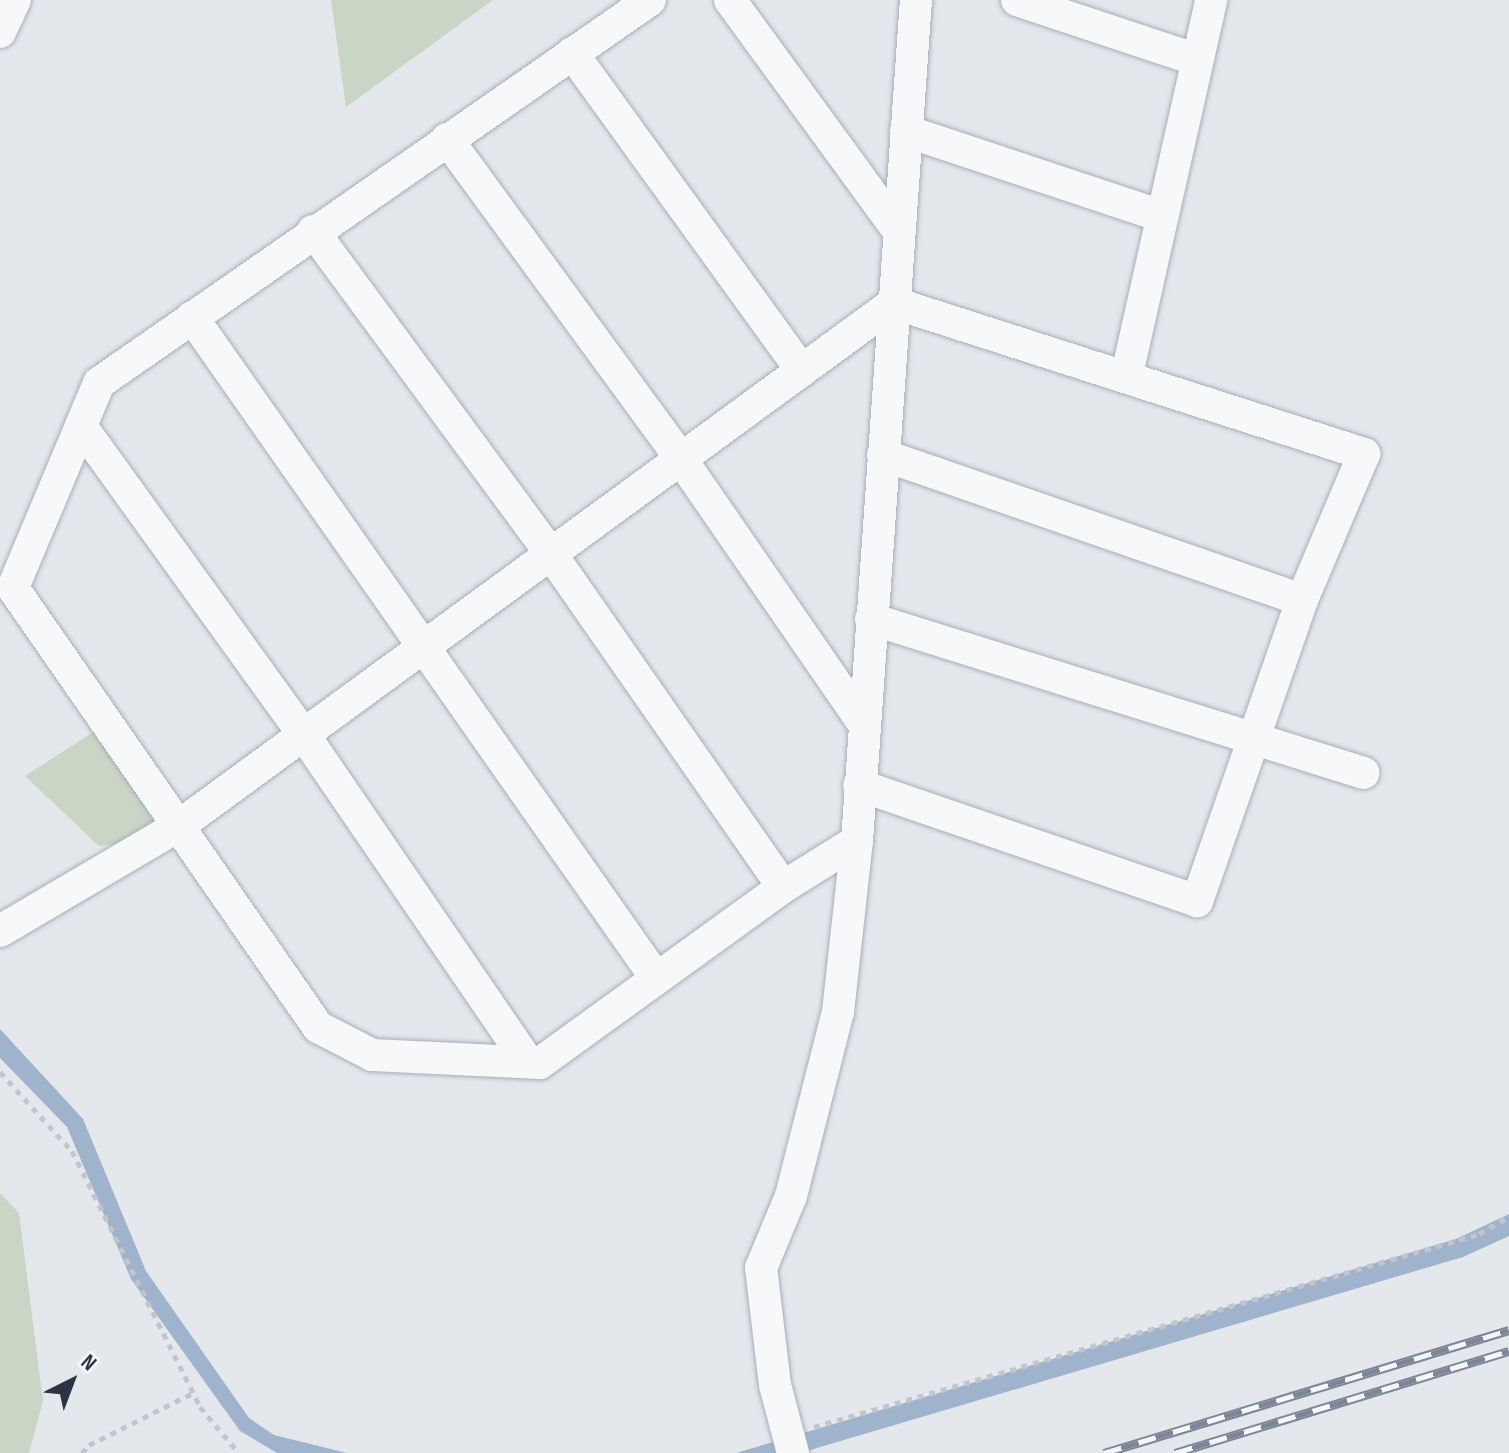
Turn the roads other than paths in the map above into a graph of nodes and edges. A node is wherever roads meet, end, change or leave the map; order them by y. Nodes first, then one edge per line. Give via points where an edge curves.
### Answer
1 (15, 0) edge
2 (650, 0) edge
3 (730, 0) edge
4 (916, 0) edge
5 (1017, 0) edge
6 (1211, 0) edge
7 (0, 32) edge
8 (572, 53) junction
9 (1197, 60) junction
10 (906, 131) junction
11 (447, 139) junction
12 (1162, 216) junction
13 (313, 231) junction
14 (899, 232) junction
15 (894, 303) junction
16 (192, 317) junction
17 (802, 371) junction
18 (1127, 374) junction
19 (81, 426) junction
20 (883, 455) junction
21 (681, 459) junction
22 (551, 554) junction
23 (1302, 600) junction
24 (871, 619) junction
25 (424, 647) junction
26 (864, 724) junction
27 (304, 735) junction
28 (1252, 740) junction
29 (1364, 773) dead end
30 (859, 785) junction
31 (180, 825) junction
32 (857, 841) junction
33 (783, 887) junction
34 (0, 931) edge
35 (656, 978) junction
36 (528, 1062) junction
37 (790, 1444) edge

1 - 7 street
2 - 8 street
3 - 14 street
4 - 10 street
5 - 9 street
6 - 9 street
8 - 11 street
8 - 17 street
9 - 12 street
10 - 12 street
10 - 14 street
11 - 13 street
11 - 21 street
12 - 18 street
13 - 16 street
13 - 22 street
14 - 15 street
15 - 17 street
15 - 18 street
15 - 20 street
16 - 19 street via 99,383
16 - 25 street
17 - 21 street
18 - 23 street via 1364,454
19 - 27 street
19 - 31 street via 13,588
20 - 23 street
20 - 24 street
21 - 22 street
21 - 26 street
22 - 25 street
22 - 33 street
23 - 28 street
24 - 26 street
24 - 28 street
25 - 27 street
25 - 35 street
26 - 30 street
27 - 31 street
27 - 36 street
28 - 29 street
28 - 30 street via 1197,901
30 - 32 street
31 - 34 street
31 - 36 street via 318,1027 372,1055
32 - 33 street
32 - 37 street via 838,1012 791,1196 761,1268 775,1385
33 - 35 street
35 - 36 street via 540,1063

